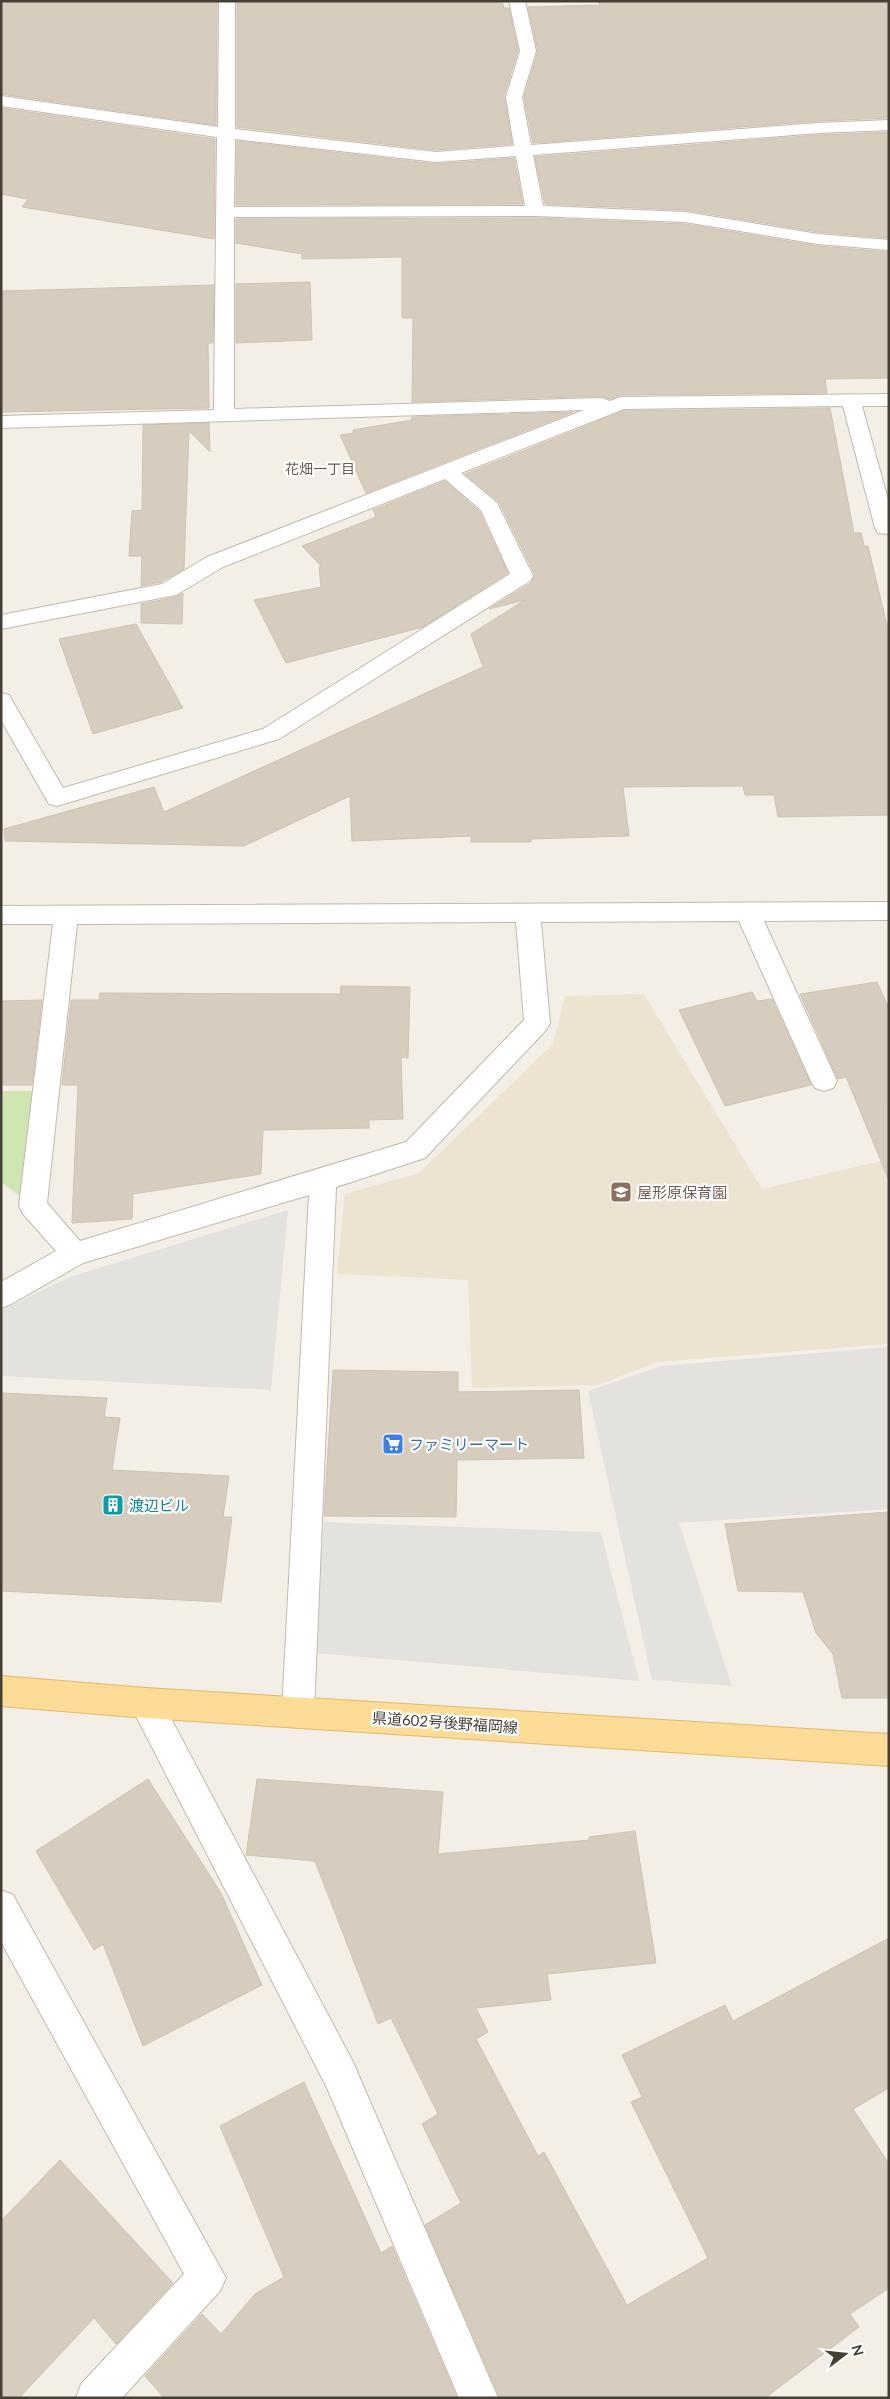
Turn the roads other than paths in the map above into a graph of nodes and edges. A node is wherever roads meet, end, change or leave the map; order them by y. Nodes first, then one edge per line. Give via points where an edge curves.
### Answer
1 (227, 1) edge
2 (517, 1) edge
3 (1, 101) edge
4 (889, 125) edge
5 (226, 133) junction
6 (526, 150) junction
7 (535, 211) junction
8 (226, 212) junction
9 (889, 245) edge
10 (889, 400) edge
11 (851, 401) junction
12 (621, 403) junction
13 (224, 414) junction
14 (1, 422) edge
15 (447, 471) junction
16 (889, 528) edge
17 (1, 622) edge
18 (1, 700) edge
19 (889, 911) edge
20 (748, 912) junction
21 (528, 914) junction
22 (1, 915) edge
23 (66, 916) junction
24 (824, 1081) dead end
25 (322, 1180) junction
26 (75, 1254) junction
27 (1, 1296) edge
28 (1, 1692) edge
29 (146, 1703) junction
30 (298, 1712) junction
31 (889, 1750) edge
32 (1, 1907) edge
33 (95, 2398) edge
34 (478, 2398) edge

1 - 5 street
2 - 6 street via 528,51 514,98
3 - 5 street
4 - 6 street
5 - 6 street via 436,157
5 - 8 street
6 - 7 street
7 - 8 street
7 - 9 street via 685,217 818,239
8 - 13 street
10 - 11 street
11 - 12 street
11 - 16 street via 885,528
12 - 13 street
12 - 15 street
13 - 14 street
15 - 17 street via 215,562 168,590
15 - 18 street via 490,507 522,576 271,734 57,798
19 - 20 street
20 - 21 street
20 - 24 street
21 - 23 street
21 - 25 street via 537,1023 415,1150
22 - 23 street
23 - 26 street via 33,1206
25 - 26 street
25 - 30 street
26 - 27 street
28 - 29 main road, 県道602号後野福岡線
29 - 30 main road, 県道602号後野福岡線
29 - 34 street via 340,2075
30 - 31 main road, 県道602号後野福岡線
32 - 33 street via 206,2278

